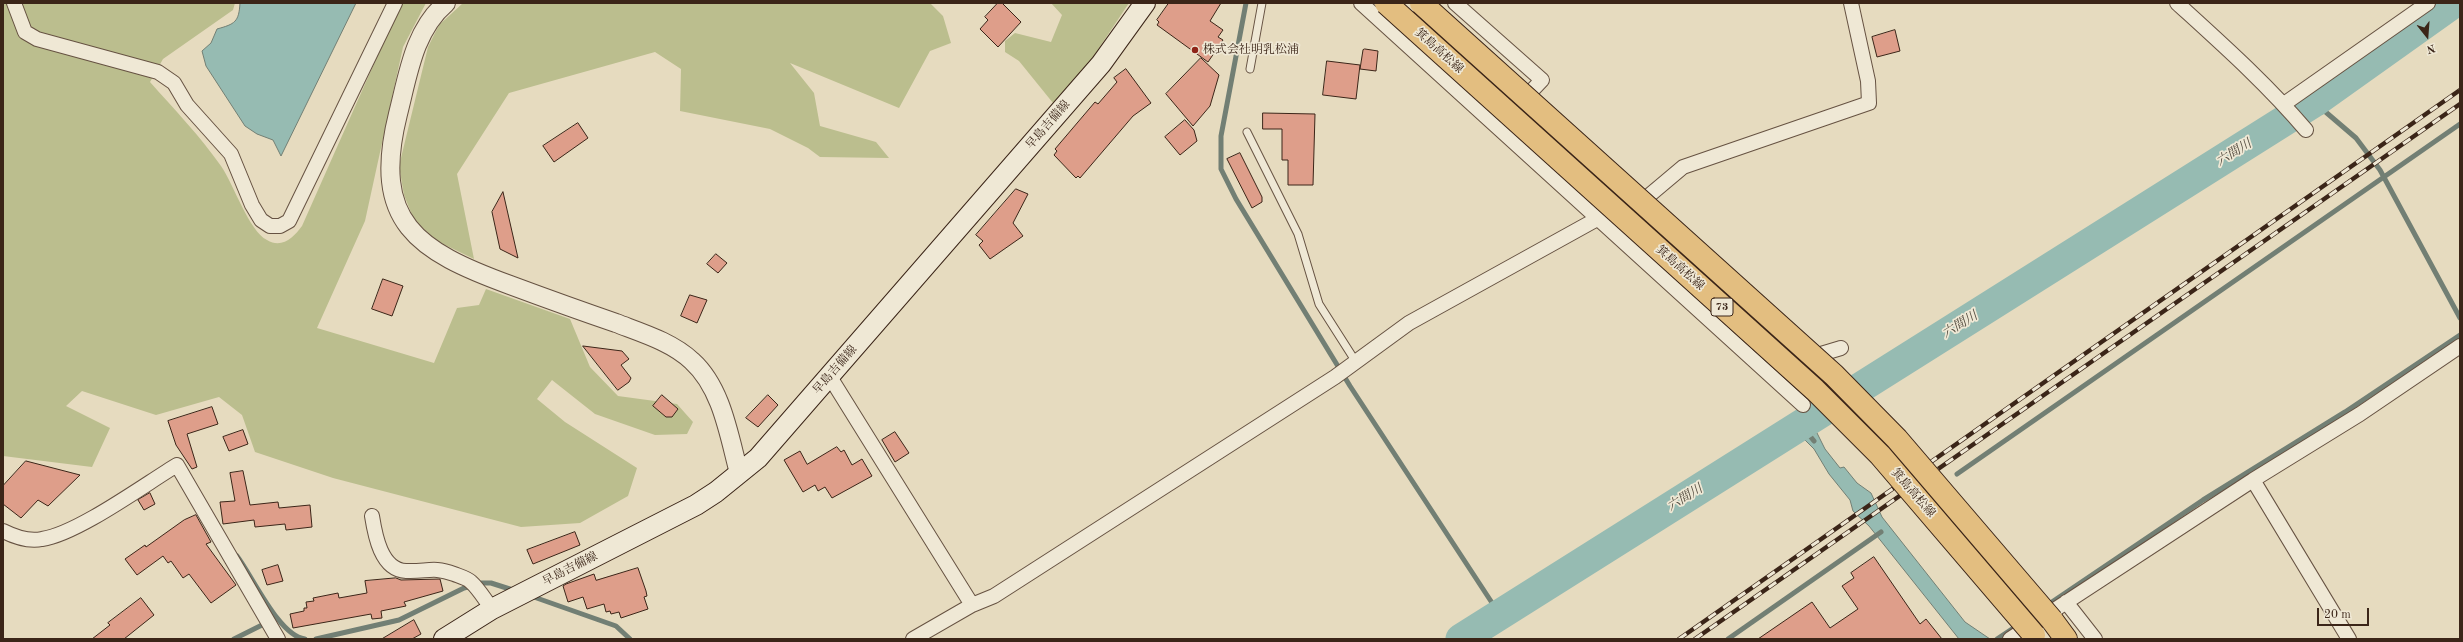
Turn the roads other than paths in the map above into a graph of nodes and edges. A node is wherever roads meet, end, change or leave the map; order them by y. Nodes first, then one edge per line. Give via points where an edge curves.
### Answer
1 (14, 3) edge
2 (395, 3) edge
3 (446, 3) edge
4 (1145, 3) edge
5 (1262, 3) edge
6 (1361, 3) edge
7 (1386, 3) edge
8 (1421, 3) edge
9 (1455, 3) edge
10 (1850, 3) edge
11 (2177, 3) edge
12 (2428, 3) edge
13 (1250, 69) dead end
14 (2284, 104) junction
15 (1497, 127) junction
16 (2306, 130) dead end
17 (1247, 132) dead end
18 (1597, 219) junction
19 (2460, 346) edge
20 (1841, 348) dead end
21 (1345, 370) junction
22 (1765, 370) junction
23 (830, 377) junction
24 (1803, 406) dead end
25 (738, 473) junction
26 (2253, 480) junction
27 (372, 516) dead end
28 (3, 531) edge
29 (2066, 602) junction
30 (972, 605) junction
31 (492, 608) junction
32 (272, 629) edge
33 (2035, 637) edge
34 (444, 639) edge
35 (913, 639) edge
36 (2010, 639) edge
37 (2066, 639) edge
38 (2095, 639) edge
39 (2349, 639) edge

1 - 2 street via 25,32 37,39 158,72 174,83 187,105 231,154 252,206 261,220 270,226 280,226 289,221
3 - 25 street via 434,13 413,55 394,131 389,166 394,198 403,218 425,245 461,266 637,331 669,345 692,361 706,377 716,396
4 - 23 main road, 早島吉備線 via 1100,64
5 - 13 lane
6 - 15 street
7 - 33 main road, 箕島高松線 / 73, bridge via 1815,390 1880,455
8 - 37 main road, 箕島高松線 / 73, bridge via 1834,375 1897,439
9 - 15 street via 1542,80
10 - 18 street via 1868,81 1869,103 1683,167 1639,204
11 - 14 street
12 - 14 street
14 - 16 street
15 - 18 street
17 - 21 lane via 1298,234 1319,304
18 - 21 street via 1409,323
18 - 22 street
19 - 26 street via 2360,414
20 - 22 street
21 - 30 street via 994,596
22 - 24 street
23 - 25 main road, 早島吉備線 via 758,458
23 - 30 street
25 - 31 main road, 早島吉備線 via 696,505
26 - 29 street
26 - 39 street
27 - 31 street via 376,539 389,562 397,570 406,572 439,568 474,586
28 - 32 street via 19,538 42,540 74,527 176,465
29 - 36 street
29 - 38 street
30 - 35 street
31 - 34 main road, 早島吉備線

